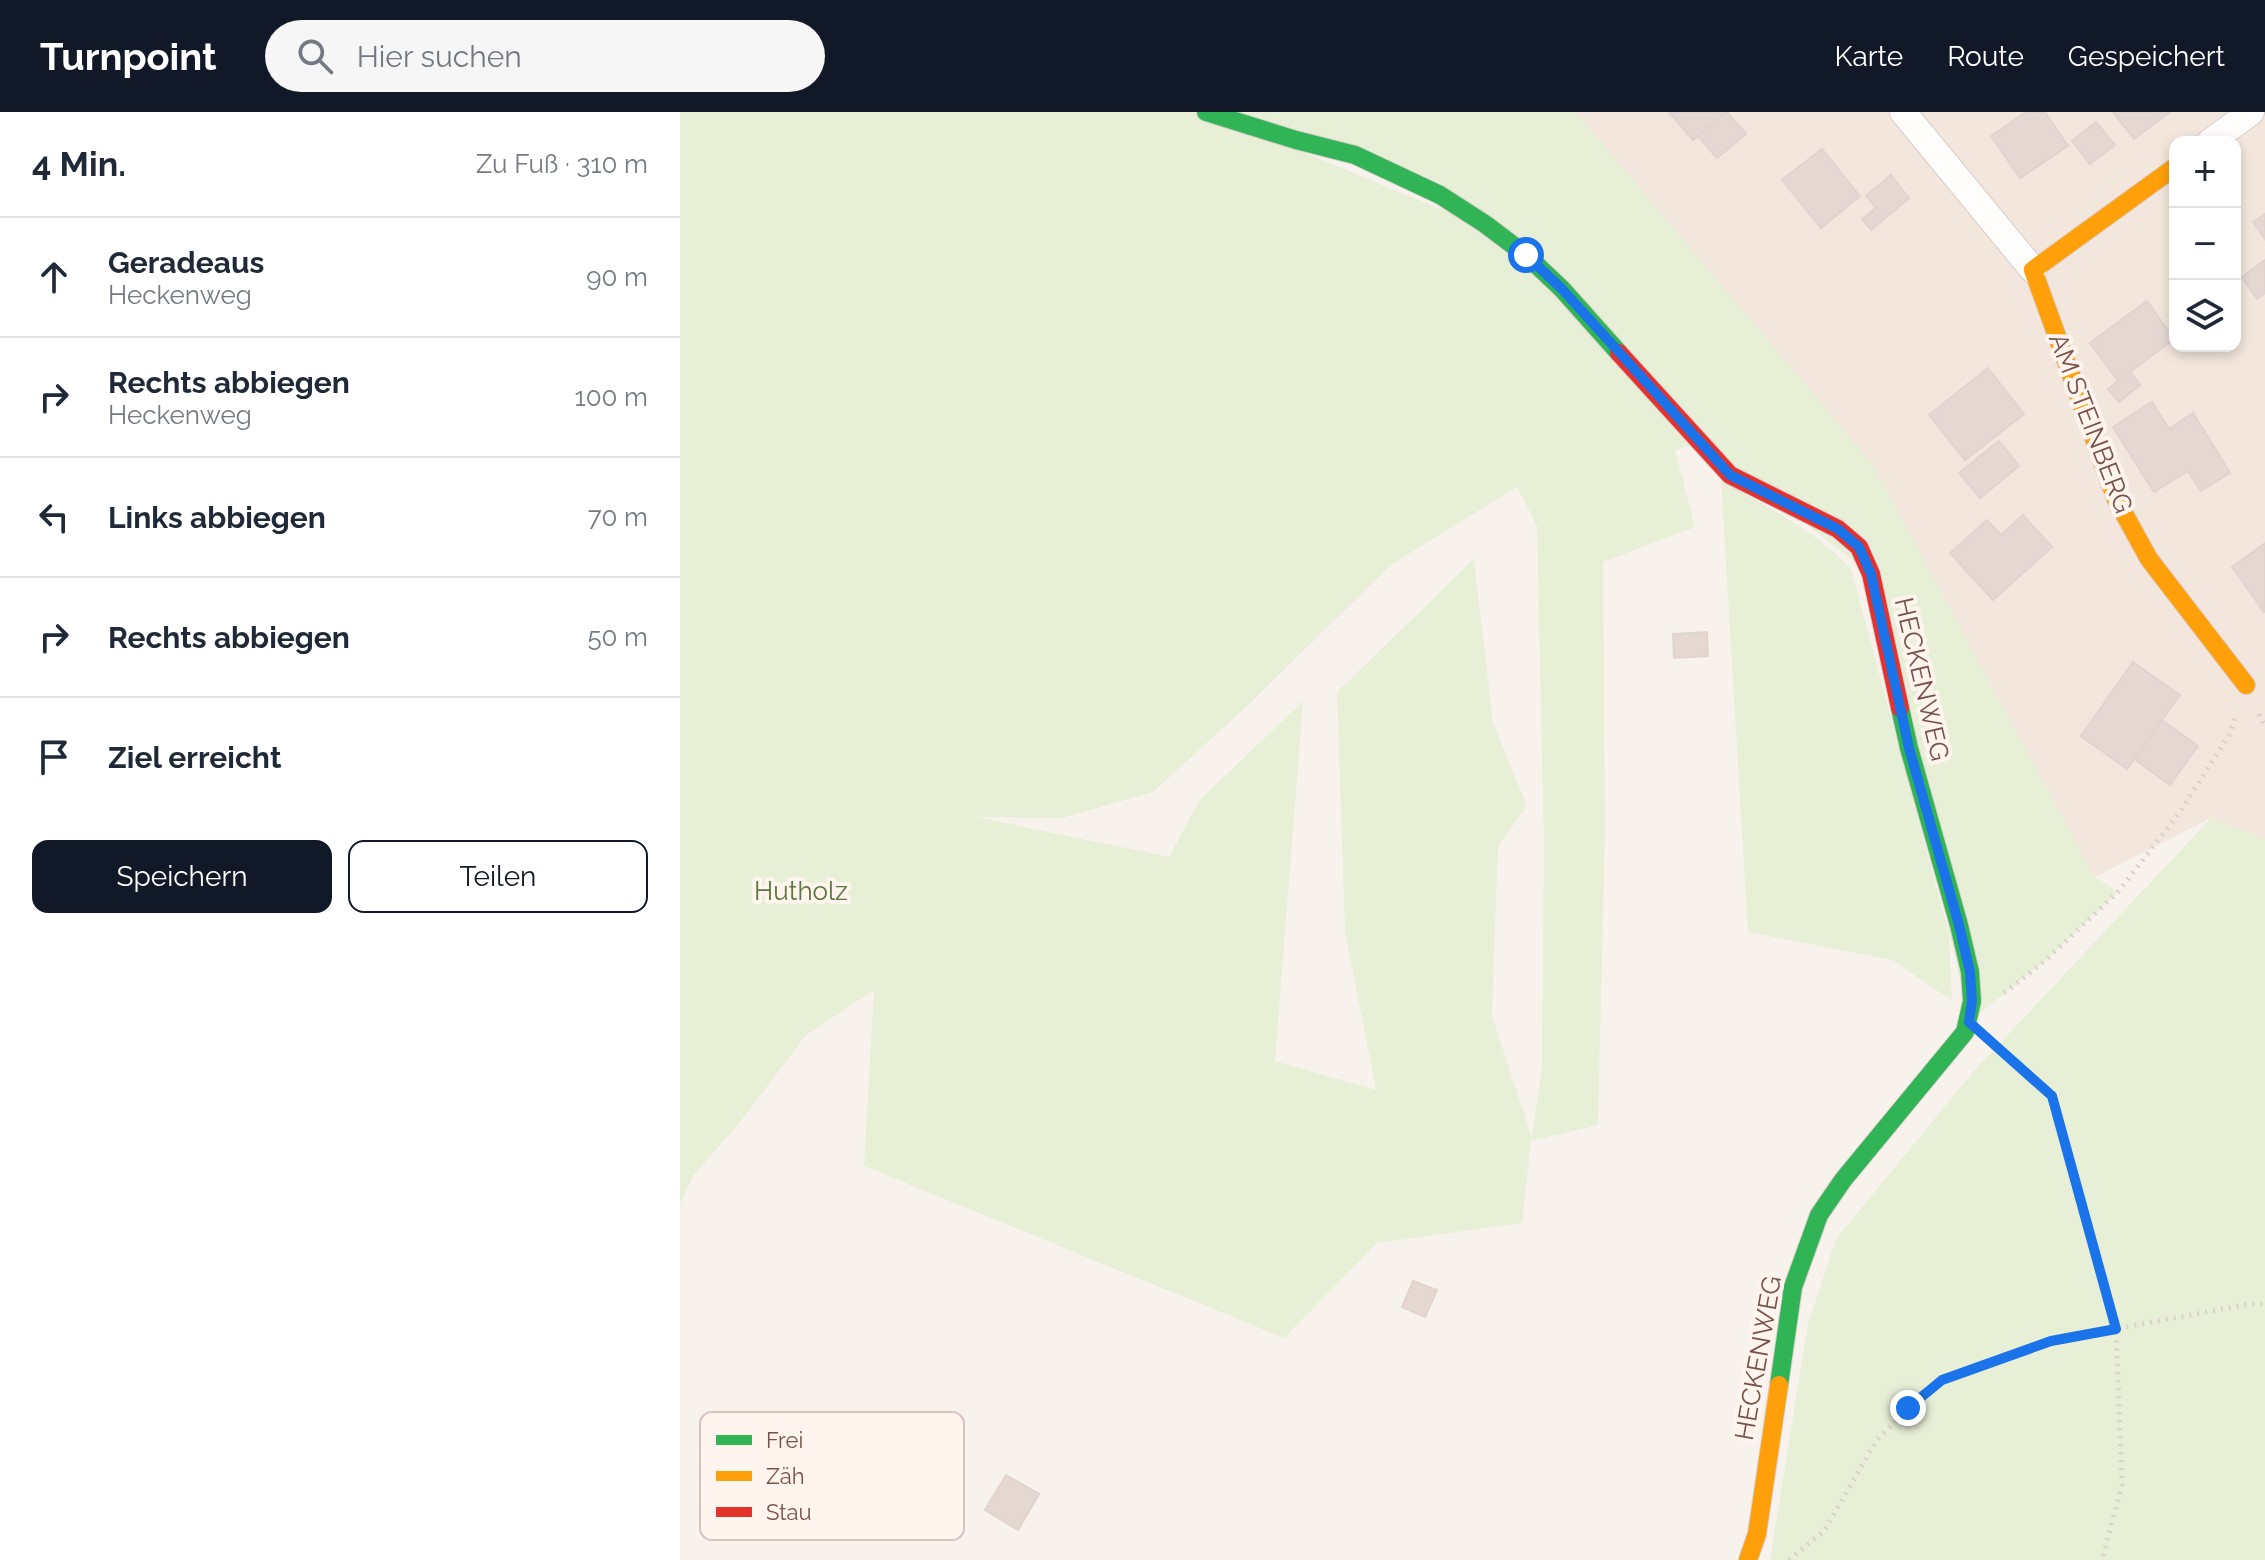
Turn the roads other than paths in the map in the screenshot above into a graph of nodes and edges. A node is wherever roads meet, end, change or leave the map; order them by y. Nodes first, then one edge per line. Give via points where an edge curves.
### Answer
1 (1206, 112) edge
2 (1903, 112) edge
3 (2251, 112) edge
4 (2218, 136) edge
5 (2169, 171) edge
6 (2033, 270) junction
7 (2246, 685) road end
8 (1748, 1560) edge

1 - 8 street, HECKENWEG via 1355,155 1440,195 1485,224 1562,289 1730,475 1838,529 1859,547 1871,574 1909,748 1959,925 1972,1001 1965,1032 1819,1215 1793,1287 1757,1534
2 - 6 street, AM STEINBERG
3 - 4 street
5 - 6 street
6 - 7 street, AM STEINBERG via 2116,499 2149,559

